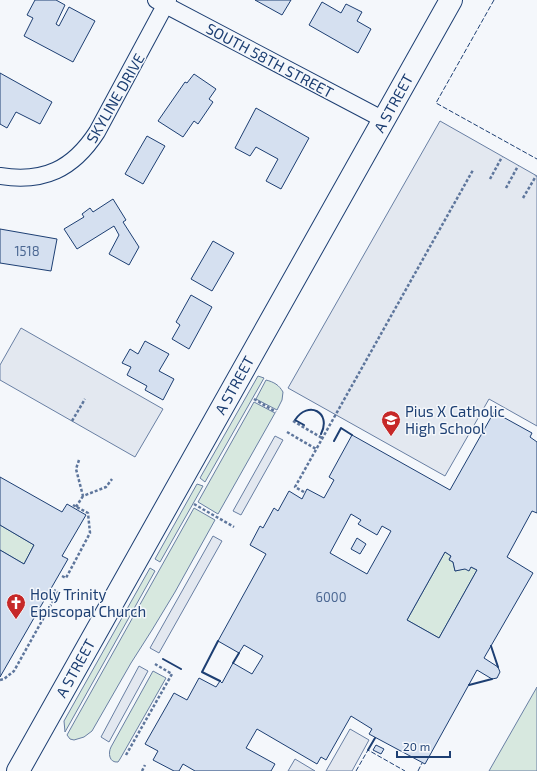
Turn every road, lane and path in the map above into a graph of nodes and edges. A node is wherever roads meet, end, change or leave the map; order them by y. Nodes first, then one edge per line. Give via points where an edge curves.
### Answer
1 (451, 0) edge
2 (163, 2) edge
3 (384, 120) junction
4 (502, 158) dead end
5 (518, 166) dead end
6 (473, 170) dead end
7 (0, 176) edge
8 (536, 176) dead end
9 (490, 179) dead end
10 (506, 188) dead end
11 (523, 198) dead end
12 (85, 399) dead end
13 (254, 399) dead end
14 (276, 412) dead end
15 (72, 421) dead end
16 (293, 421) dead end
17 (287, 432) dead end
18 (322, 438) junction
19 (316, 448) junction
20 (79, 460) dead end
21 (112, 479) dead end
22 (304, 492) dead end
23 (83, 496) junction
24 (194, 504) dead end
25 (73, 505) dead end
26 (76, 507) junction
27 (234, 527) dead end
28 (62, 576) dead end
29 (54, 590) dead end
30 (155, 664) dead end
31 (0, 680) edge
32 (126, 755) dead end
33 (145, 765) dead end
34 (18, 771) edge
35 (142, 771) edge

1 - 3 main road, A STREET
2 - 3 street, SOUTH 58TH STREET
2 - 7 street, SKYLINE DRIVE via 97,132 84,151 48,175 32,178
3 - 34 main road, A STREET
4 - 9 path
5 - 10 path
6 - 18 path
8 - 11 path
12 - 15 path
13 - 14 path
16 - 18 path
17 - 19 path
18 - 19 path
19 - 22 path via 295,487
20 - 23 path via 76,469
21 - 23 path via 106,487
23 - 26 path
24 - 27 path
25 - 26 path
26 - 28 path via 88,513 90,533 66,578
29 - 31 path via 58,592 14,671
30 - 32 path via 172,674
33 - 35 path

